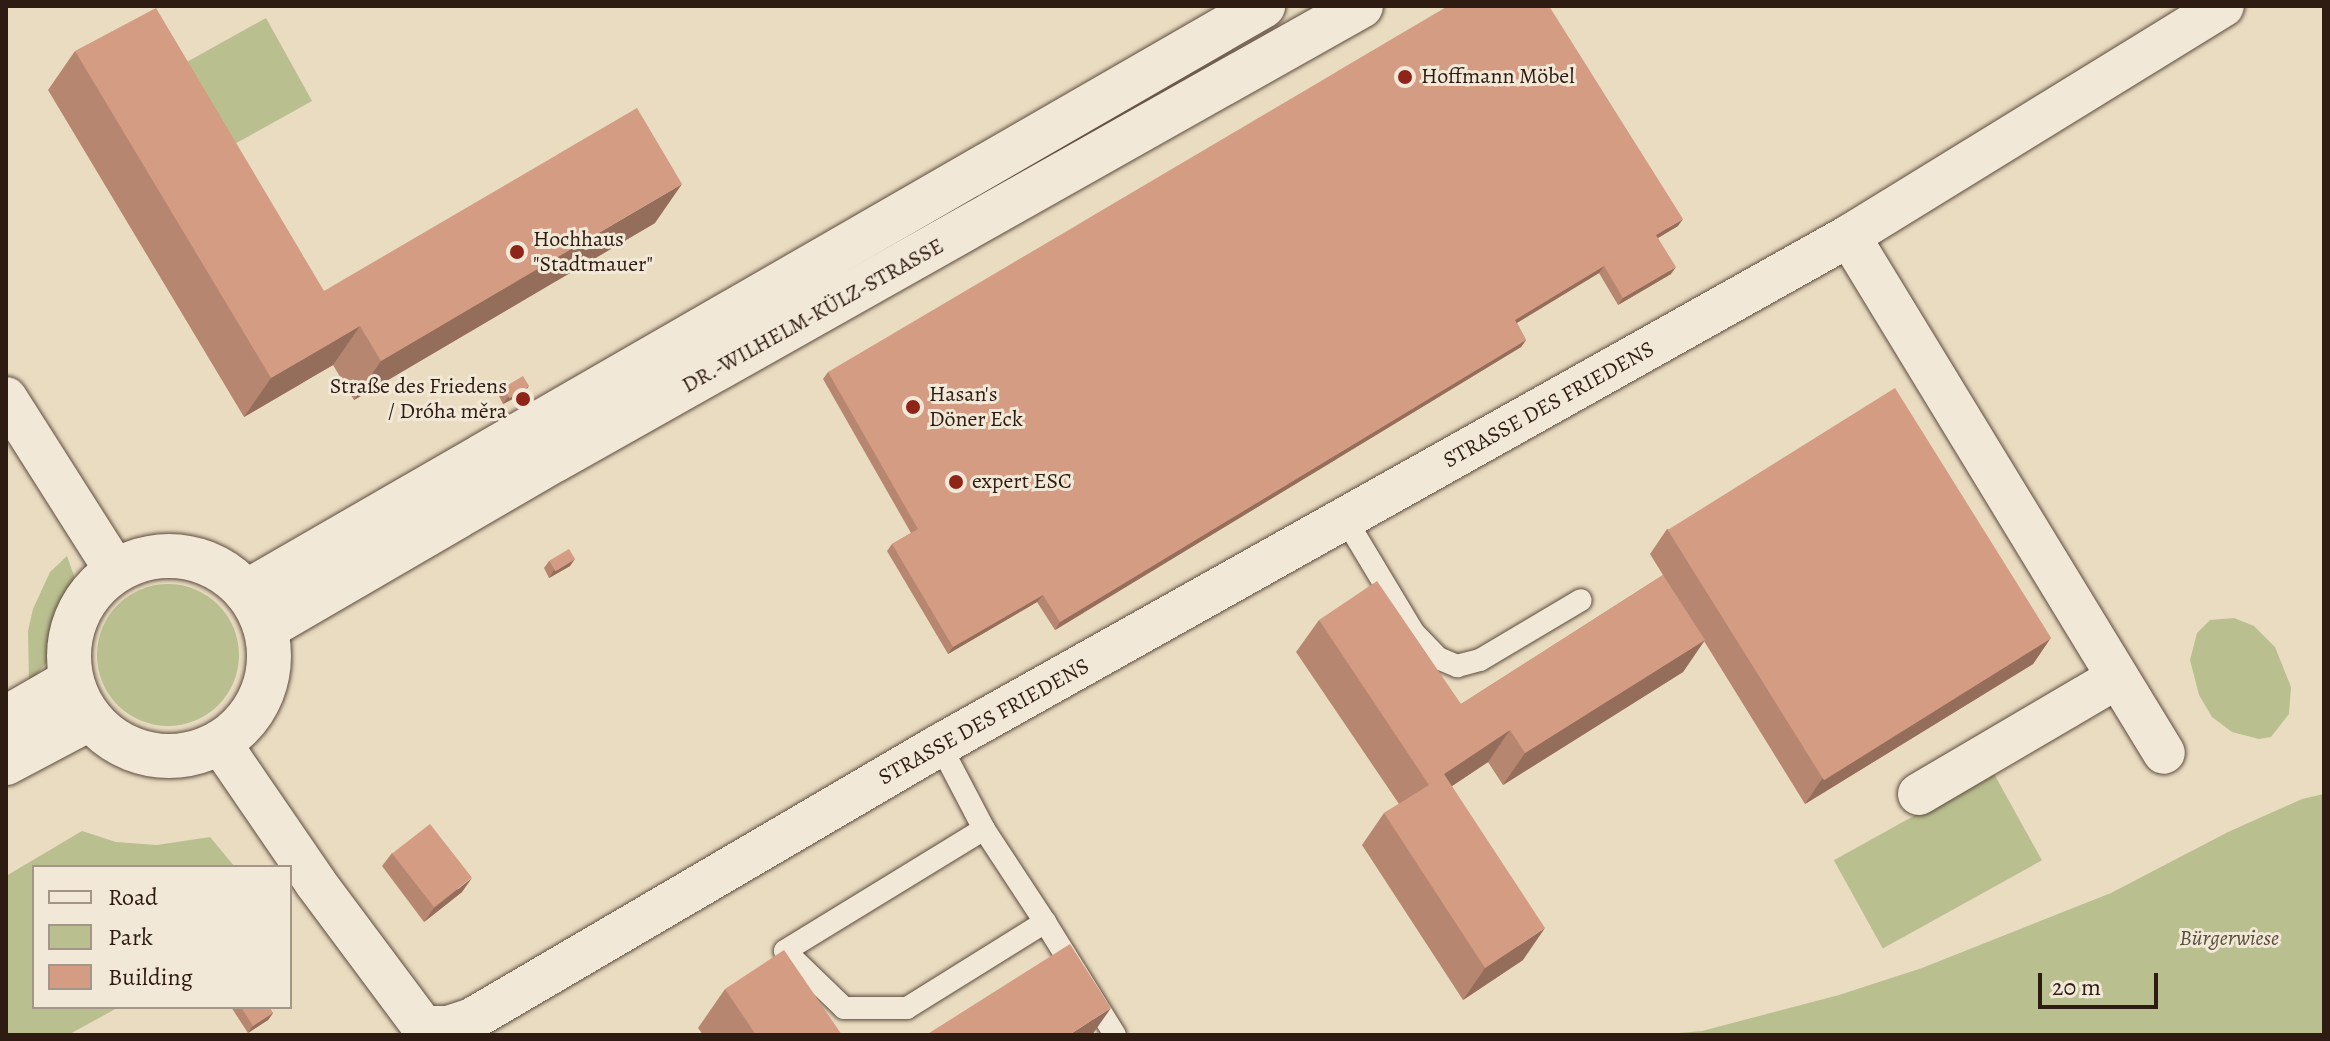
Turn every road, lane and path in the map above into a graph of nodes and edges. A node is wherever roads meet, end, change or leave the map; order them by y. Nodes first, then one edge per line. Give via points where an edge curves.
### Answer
1 (1263, 6) edge
2 (1361, 6) edge
3 (2223, 6) edge
4 (1849, 236) junction
5 (7, 401) edge
6 (1346, 520) junction
7 (115, 570) junction
8 (1581, 600) dead end
9 (256, 610) junction
10 (2117, 678) junction
11 (80, 700) junction
12 (6, 718) edge
13 (220, 743) junction
14 (940, 745) junction
15 (2164, 753) dead end
16 (6, 763) edge
17 (1919, 794) dead end
18 (984, 829) junction
19 (1045, 922) junction
20 (421, 1031) edge
21 (1115, 1035) edge

1 - 9 street, DR.-WILHELM-KÜLZ-STRASSE
2 - 9 street, DR.-WILHELM-KÜLZ-STRASSE via 555,460
3 - 4 street, STRASSE DES FRIEDENS
4 - 6 street, STRASSE DES FRIEDENS
4 - 10 street
5 - 7 street
6 - 8 lane via 1414,633 1438,658 1457,666 1480,660
6 - 14 street, STRASSE DES FRIEDENS
7 - 9 street via 161,555 185,557 218,569
7 - 11 street via 91,591 75,618 67,649
9 - 13 street via 268,672 263,693 238,730
10 - 15 street
10 - 17 street
11 - 12 street
11 - 13 street via 116,742 150,756 186,756
11 - 16 street
13 - 20 street, STRASSE DES FRIEDENS
14 - 18 lane
14 - 20 street, STRASSE DES FRIEDENS via 472,1019
18 - 19 lane
18 - 19 lane via 785,951 844,1008 907,1008
19 - 21 lane

